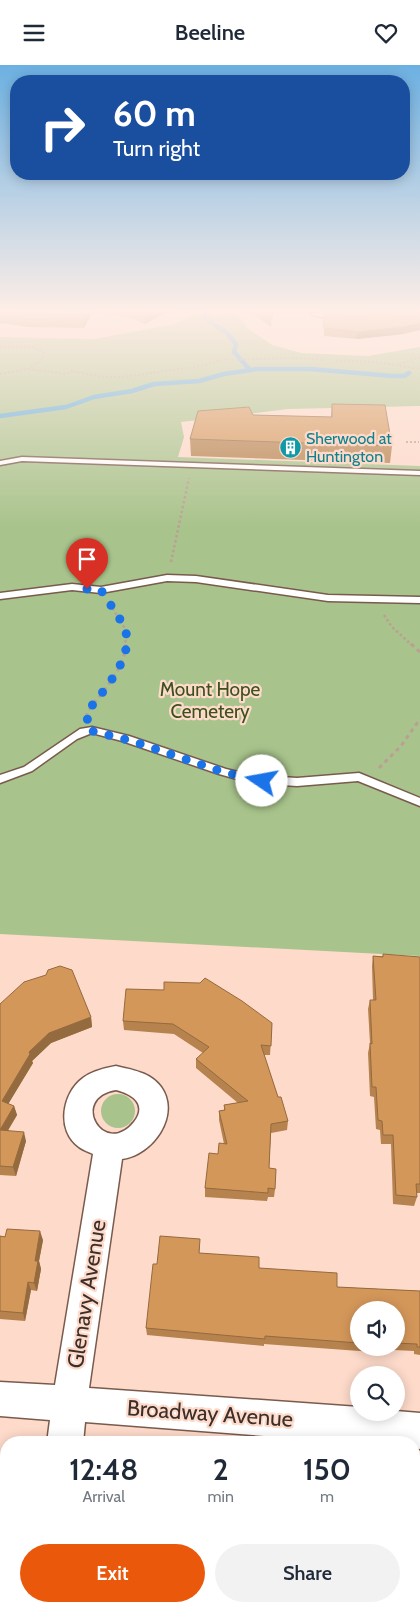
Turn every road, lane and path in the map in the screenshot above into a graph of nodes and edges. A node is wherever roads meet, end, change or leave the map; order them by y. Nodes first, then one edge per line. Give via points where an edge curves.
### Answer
1 (406, 442) dead end
2 (420, 442) edge
3 (0, 463) edge
4 (192, 466) junction
5 (420, 473) edge
6 (168, 577) junction
7 (101, 590) junction
8 (0, 596) edge
9 (373, 599) junction
10 (420, 600) edge
11 (420, 652) edge
12 (420, 719) edge
13 (88, 730) junction
14 (0, 779) edge
15 (367, 779) junction
16 (420, 803) edge
17 (109, 1146) dead end
18 (0, 1399) edge
19 (70, 1404) junction
20 (420, 1431) edge
21 (66, 1436) edge

1 - 2 path
3 - 4 lane via 22,459
4 - 5 lane
4 - 6 path
6 - 7 lane
6 - 9 lane via 328,598
7 - 8 lane via 72,587
7 - 13 path via 125,628 126,655 87,712
9 - 10 lane
9 - 11 path via 392,627
12 - 15 path via 401,746
13 - 14 lane via 28,769
13 - 15 lane via 125,738 251,779 296,782 350,776
15 - 16 lane
17 - 19 street, Glenavy Avenue
18 - 19 street, Broadway Avenue
19 - 20 street, Broadway Avenue
19 - 21 street, Glenavy Avenue

